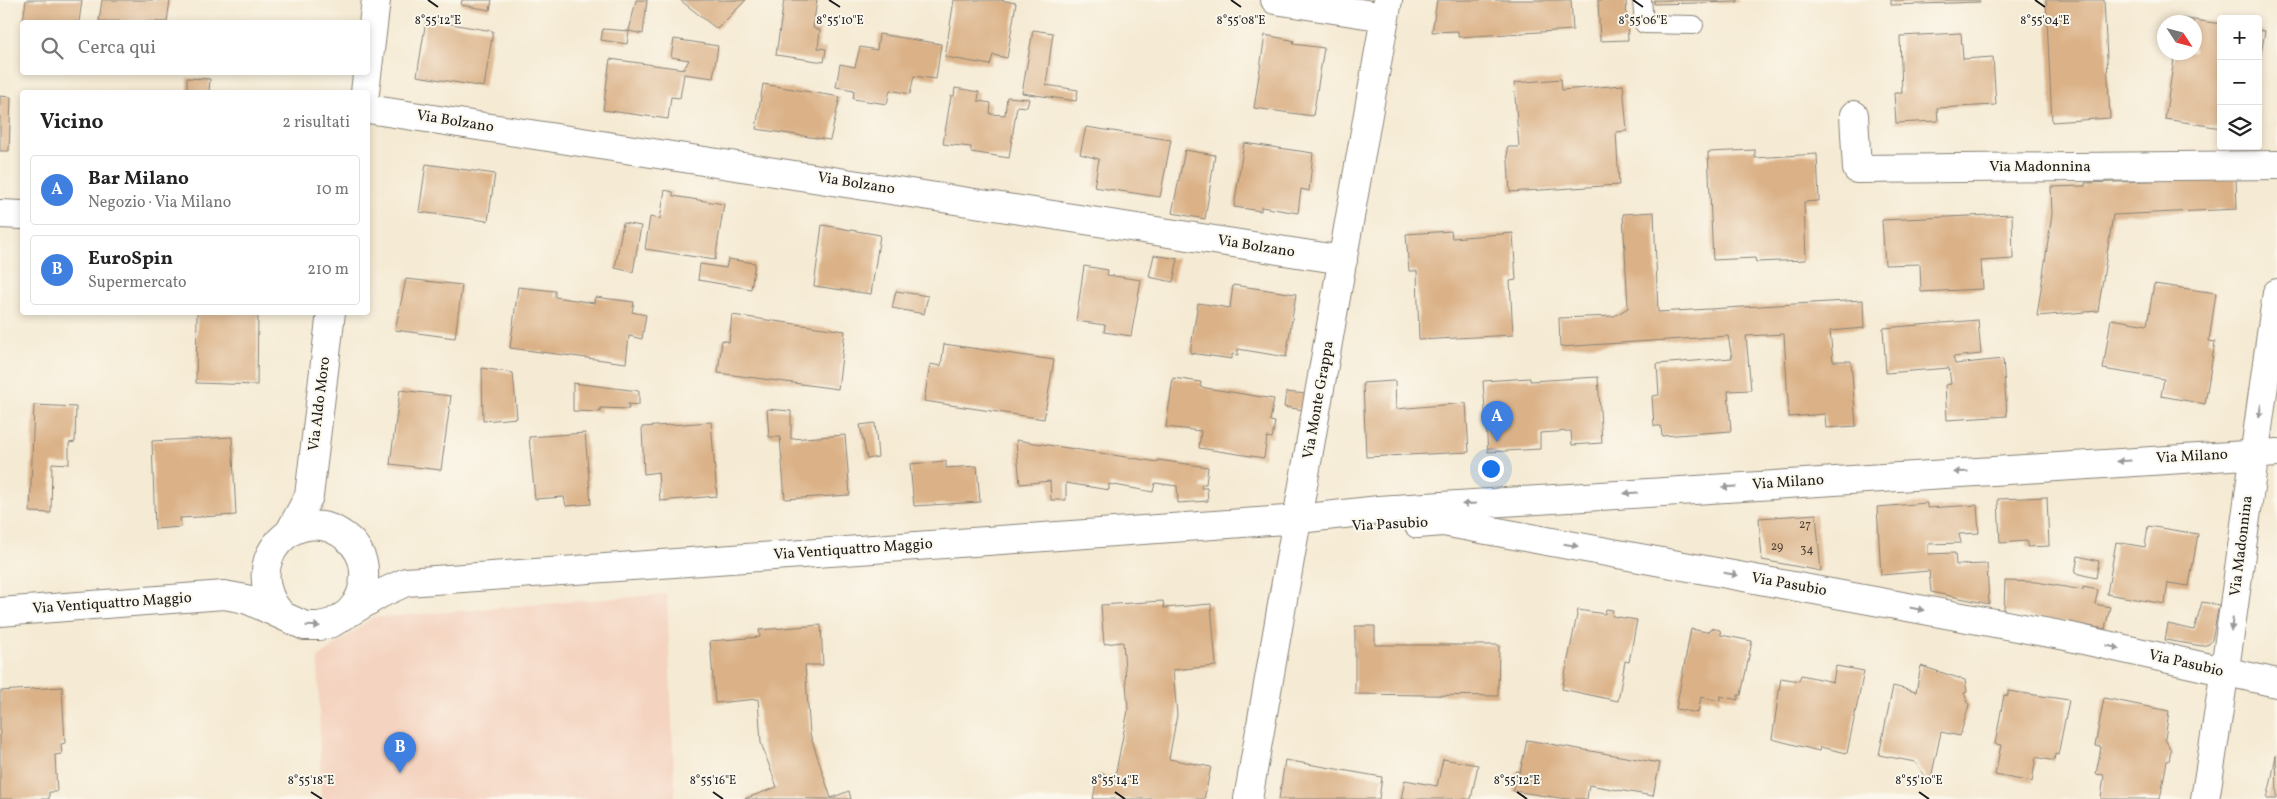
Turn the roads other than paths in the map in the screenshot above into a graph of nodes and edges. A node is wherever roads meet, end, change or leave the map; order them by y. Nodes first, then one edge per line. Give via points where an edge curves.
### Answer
1 (376, 0) edge
2 (1275, 0) edge
3 (1642, 0) edge
4 (1387, 9) edge
5 (1694, 25) dead end
6 (370, 50) edge
7 (367, 75) edge
8 (365, 90) edge
9 (370, 109) edge
10 (1854, 115) dead end
11 (2277, 165) edge
12 (0, 214) edge
13 (20, 215) edge
14 (1344, 260) junction
15 (2277, 293) edge
16 (332, 315) edge
17 (2265, 453) edge
18 (309, 496) junction
19 (1299, 519) junction
20 (328, 528) junction
21 (289, 533) junction
22 (360, 554) junction
23 (266, 564) junction
24 (406, 582) junction
25 (224, 595) junction
26 (0, 612) edge
27 (281, 614) junction
28 (345, 616) junction
29 (2226, 673) junction
30 (2277, 683) edge
31 (1248, 799) edge
32 (2205, 799) edge

1 - 6 street
2 - 4 street
3 - 5 lane via 1644,24
4 - 14 street, Via Monte Grappa
7 - 8 street
9 - 14 street, Via Bolzano
10 - 11 street, Via Madonnina via 1857,169
12 - 13 street
14 - 19 street, Via Monte Grappa
15 -> 17 street, Via Madonnina
16 - 18 street, Via Aldo Moro
17 -> 19 street, Via Milano via 1379,510
17 -> 29 street, Via Madonnina
18 - 20 street
18 - 21 street, Via Aldo Moro
19 - 24 street, Via Ventiquattro Maggio
19 -> 29 street, Via Pasubio via 1321,528 1443,522 2066,636
19 - 31 street, Via Monte Grappa
20 - 21 street, Via Ventiquattro Maggio via 315,526
20 - 22 street, Via Ventiquattro Maggio via 341,533
21 - 23 street, Via Ventiquattro Maggio via 279,541
22 - 24 street, Via Ventiquattro Maggio via 377,568
22 - 28 street, Via Ventiquattro Maggio via 364,567 362,594
23 - 25 street, Via Ventiquattro Maggio via 246,583
23 - 27 street, Via Ventiquattro Maggio via 267,592
24 - 28 street, Via Ventiquattro Maggio
25 - 26 street, Via Ventiquattro Maggio
25 - 27 street, Via Ventiquattro Maggio via 246,599
27 -> 28 street, Via Ventiquattro Maggio via 305,626 332,623
29 - 30 street, Via Pasubio
29 - 32 street, Via Madonnina

